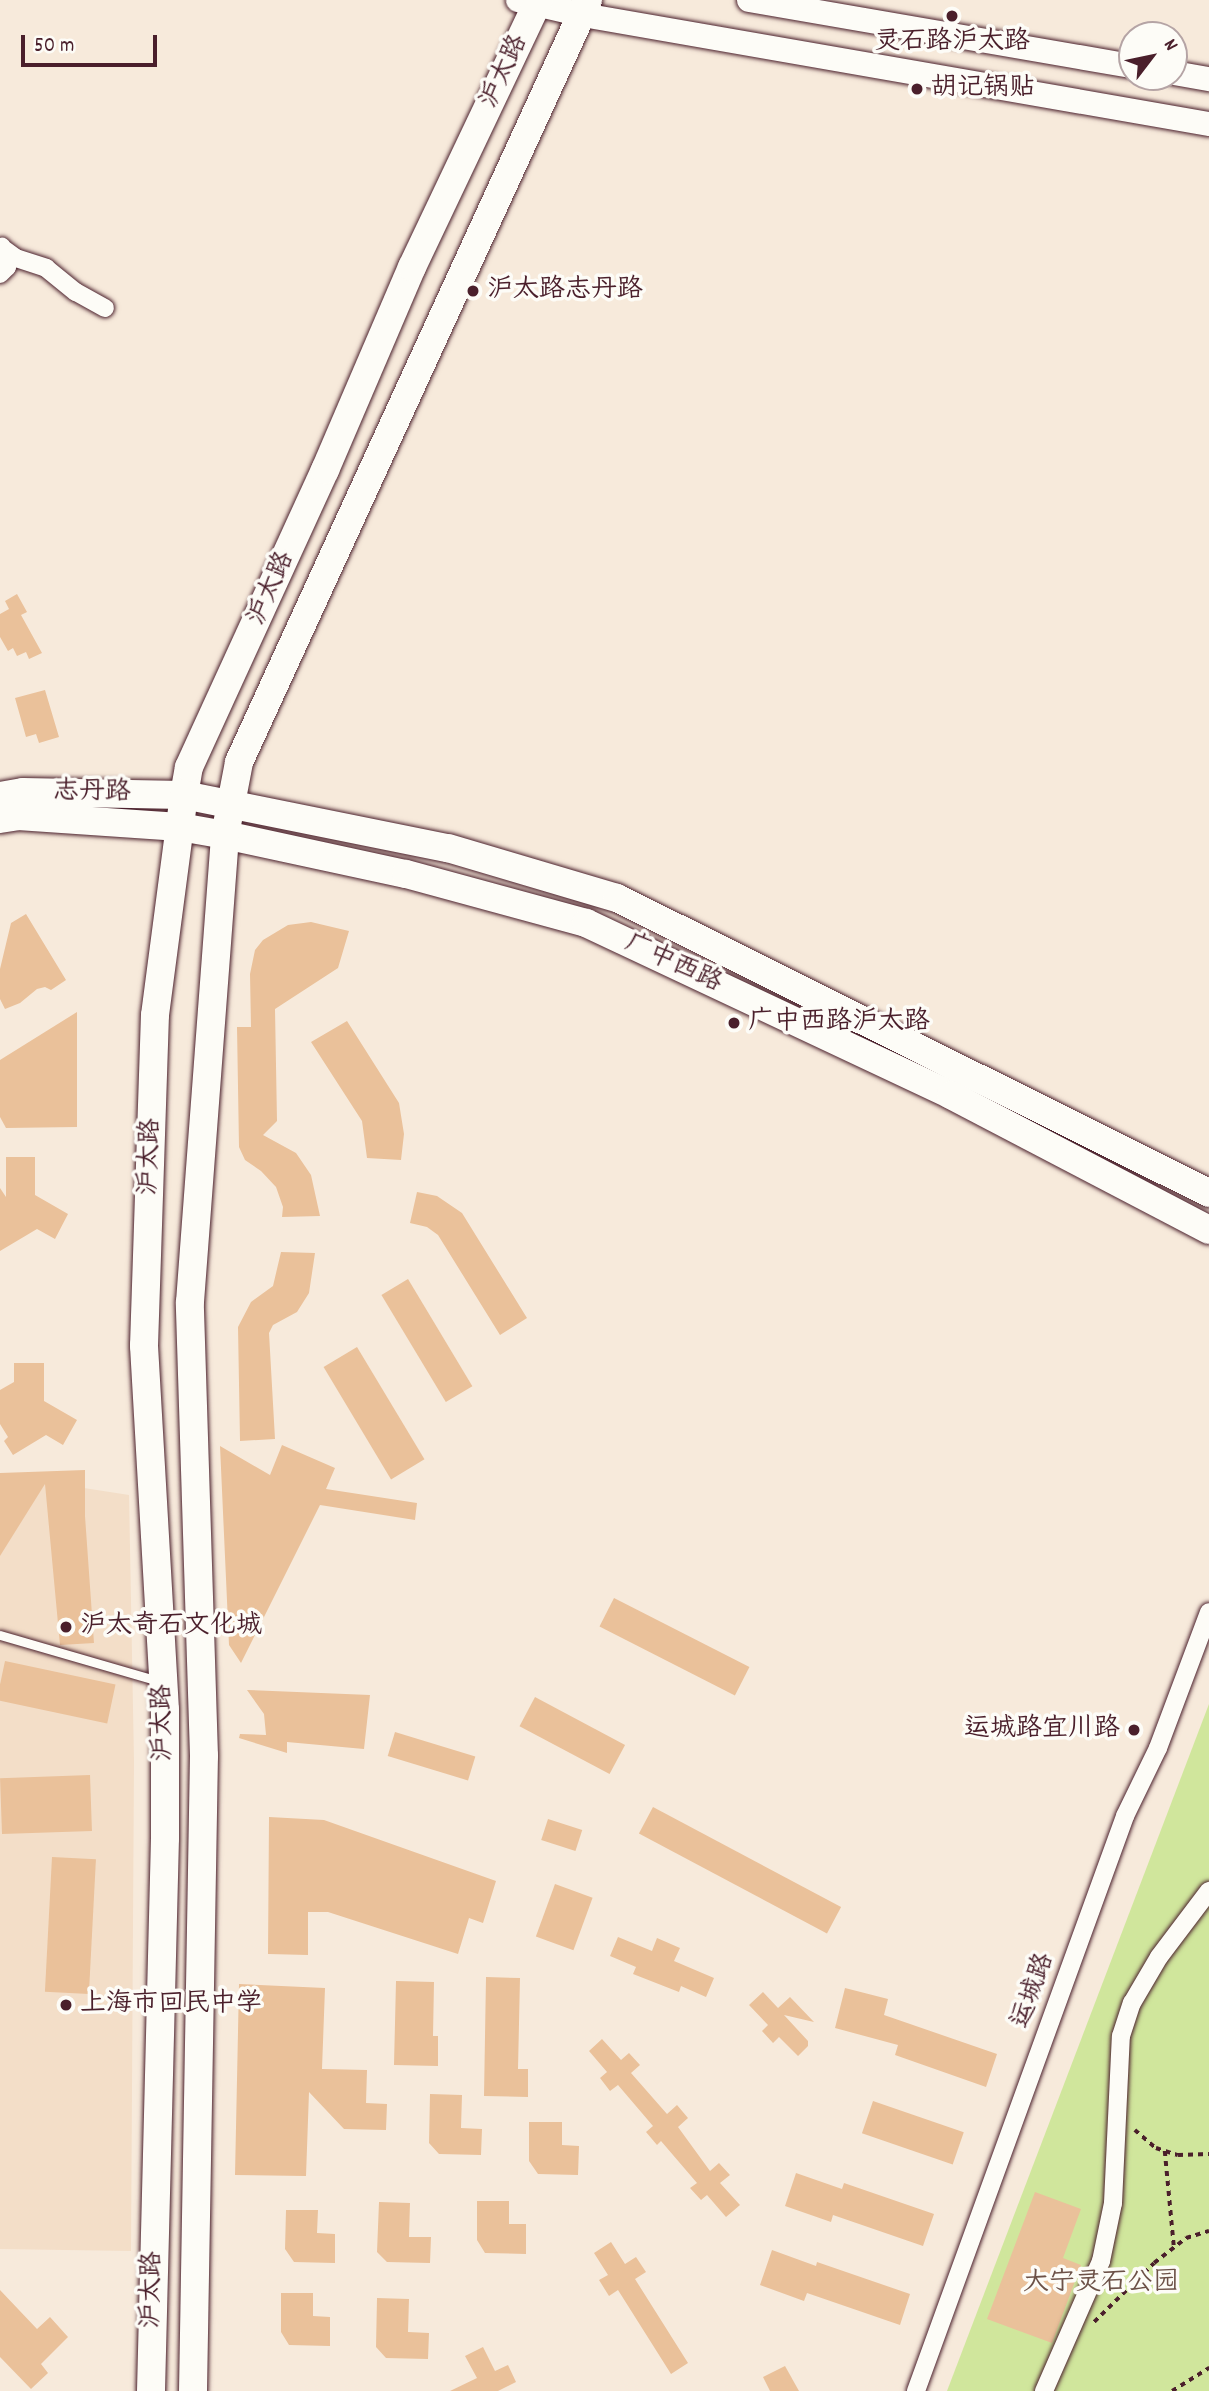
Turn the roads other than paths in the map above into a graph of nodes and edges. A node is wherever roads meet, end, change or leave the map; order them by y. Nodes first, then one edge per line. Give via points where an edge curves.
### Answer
1 (749, 0) edge
2 (531, 1) edge
3 (585, 8) edge
4 (1118, 64) edge
5 (1188, 75) edge
6 (1209, 79) edge
7 (1209, 124) edge
8 (2, 247) edge
9 (0, 274) edge
10 (105, 308) dead end
11 (184, 794) junction
12 (0, 796) edge
13 (231, 802) junction
14 (0, 819) edge
15 (180, 827) junction
16 (225, 835) junction
17 (1209, 1194) edge
18 (1209, 1230) edge
19 (1209, 1612) edge
20 (0, 1635) edge
21 (163, 1683) junction
22 (1209, 1891) edge
23 (151, 2391) edge
24 (193, 2391) edge
25 (916, 2391) edge
26 (1044, 2391) edge

1 - 4 main road
2 - 3 main road
2 - 11 main road, 沪太路 via 189,767
3 - 7 main road
3 - 13 main road, 沪太路 via 239,762
5 - 6 main road
8 - 9 street via 7,267
8 - 10 street via 16,258 46,268
11 - 12 main road, 志丹路 via 23,792
11 - 13 main road, 广中西路
11 - 15 main road, 沪太路
13 - 16 main road, 沪太路
13 - 17 main road, 广中西路 via 448,848 617,898
14 - 15 main road, 志丹路 via 18,816
15 - 16 main road, 广中西路
15 - 21 main road, 沪太路 via 155,1015 145,1346
16 - 18 main road, 广中西路 via 406,874 586,923 951,1095
16 - 24 main road, 沪太路 via 190,1301 204,1756
19 - 25 street, 运城路 via 1158,1748 1125,1816
20 - 21 lane
21 - 23 main road, 沪太路 via 165,1838
22 - 26 street via 1159,1957 1132,2003 1121,2036 1113,2203 1101,2261

